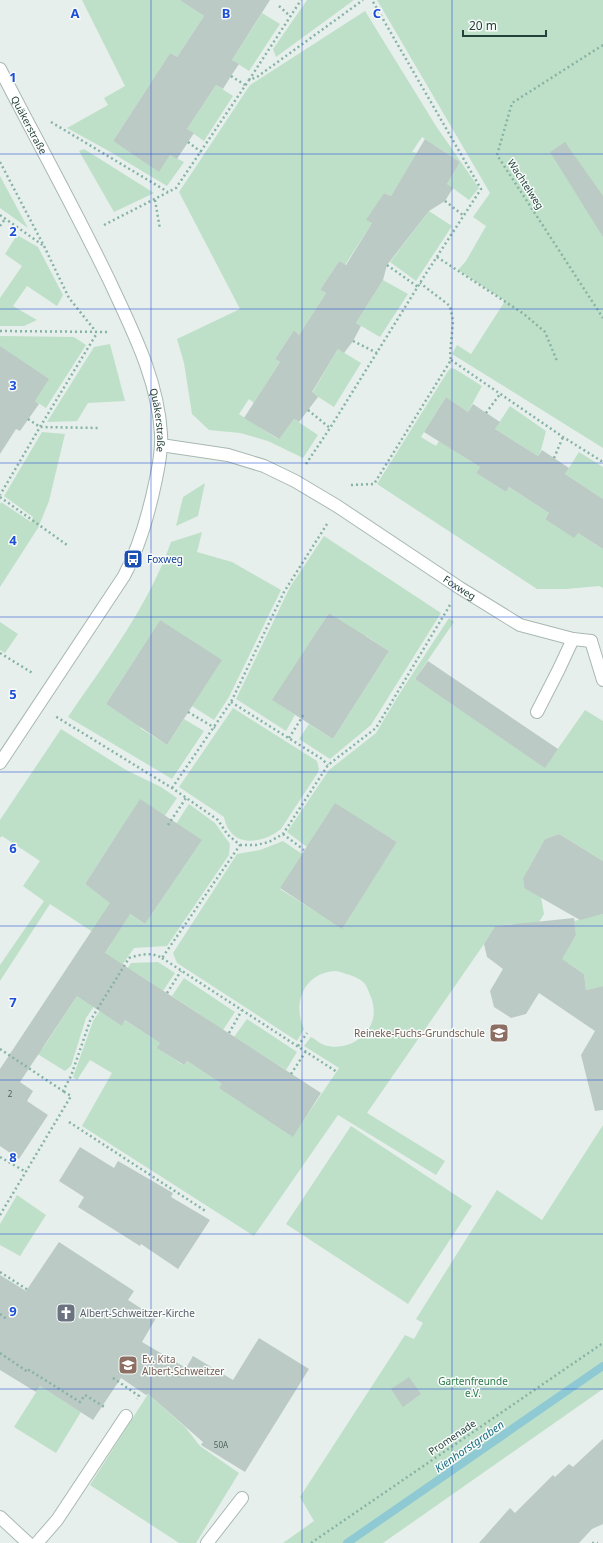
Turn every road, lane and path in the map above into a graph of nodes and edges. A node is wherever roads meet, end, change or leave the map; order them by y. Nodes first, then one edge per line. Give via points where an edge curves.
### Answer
1 (301, 0) edge
2 (363, 0) edge
3 (372, 0) edge
4 (279, 6) dead end
5 (290, 16) junction
6 (603, 45) edge
7 (0, 69) edge
8 (231, 76) dead end
9 (249, 80) junction
10 (245, 85) junction
11 (46, 118) dead end
12 (188, 142) dead end
13 (202, 152) junction
14 (0, 162) edge
15 (169, 193) junction
16 (155, 200) junction
17 (445, 201) dead end
18 (0, 215) edge
19 (464, 216) junction
20 (5, 219) junction
21 (0, 226) edge
22 (102, 226) dead end
23 (160, 229) dead end
24 (44, 246) junction
25 (437, 257) junction
26 (387, 265) dead end
27 (420, 283) junction
28 (418, 287) junction
29 (603, 318) edge
30 (0, 331) edge
31 (112, 332) dead end
32 (97, 333) junction
33 (353, 341) dead end
34 (377, 353) junction
35 (451, 360) junction
36 (557, 361) dead end
37 (500, 394) junction
38 (308, 410) dead end
39 (486, 413) dead end
40 (28, 419) dead end
41 (40, 427) junction
42 (98, 428) dead end
43 (330, 428) junction
44 (563, 437) junction
45 (161, 445) junction
46 (554, 458) dead end
47 (603, 462) edge
48 (305, 466) dead end
49 (351, 485) dead end
50 (0, 496) edge
51 (337, 506) junction
52 (67, 545) dead end
53 (460, 588) junction
54 (573, 639) junction
55 (0, 653) edge
56 (37, 676) dead end
57 (603, 680) edge
58 (231, 702) junction
59 (188, 712) dead end
60 (537, 712) dead end
61 (50, 713) dead end
62 (304, 714) dead end
63 (215, 728) junction
64 (289, 738) junction
65 (0, 763) edge
66 (328, 765) junction
67 (172, 788) junction
68 (186, 798) junction
69 (168, 825) dead end
70 (283, 834) junction
71 (240, 845) junction
72 (304, 850) dead end
73 (162, 958) junction
74 (181, 971) junction
75 (167, 993) dead end
76 (242, 1010) junction
77 (229, 1033) dead end
78 (307, 1033) dead end
79 (298, 1046) junction
80 (0, 1049) edge
81 (306, 1051) junction
82 (337, 1072) dead end
83 (291, 1074) dead end
84 (63, 1091) junction
85 (69, 1122) dead end
86 (0, 1157) edge
87 (26, 1172) junction
88 (207, 1212) dead end
89 (0, 1215) edge
90 (0, 1272) edge
91 (28, 1290) dead end
92 (0, 1314) edge
93 (8, 1320) dead end
94 (603, 1343) edge
95 (0, 1353) edge
96 (113, 1378) dead end
97 (136, 1400) dead end
98 (102, 1406) dead end
99 (126, 1416) dead end
100 (242, 1498) dead end
101 (0, 1517) edge
102 (28, 1543) edge
103 (37, 1543) edge
104 (207, 1543) edge
105 (311, 1543) edge
106 (592, 1543) edge
107 (598, 1543) edge

1 - 5 path
2 - 9 path via 257,77
3 - 19 path via 482,189
4 - 5 path
5 - 9 path
6 - 29 path, Wachtelweg via 512,103 497,155
7 - 45 street, Quäkerstraße via 87,234 141,347 157,402
8 - 10 path
9 - 10 path
10 - 13 path
11 - 15 path
12 - 13 path
13 - 15 path via 176,188
14 - 24 path
15 - 16 path
16 - 22 path
16 - 23 path
17 - 19 path
18 - 20 path
19 - 25 path
20 - 21 path
20 - 24 path
24 - 32 path via 69,298
25 - 27 path
25 - 36 path via 524,314 545,332
26 - 28 path
27 - 28 path
27 - 35 path via 450,306 453,322
28 - 34 path
30 - 32 path
31 - 32 path
32 - 41 path
33 - 34 path
34 - 43 path
35 - 37 path
35 - 49 path via 374,484
37 - 39 path
37 - 44 path
38 - 43 path
40 - 41 path
41 - 42 path
41 - 50 path
43 - 48 path
44 - 46 path
44 - 47 path
45 - 51 street, Foxweg via 228,456 264,466
45 - 65 street, Quäkerstraße via 150,506 133,559
50 - 52 path
51 - 53 street, Foxweg
51 - 58 path via 284,592
53 - 54 street, Foxweg via 520,625
53 - 66 path via 376,728
54 - 57 street, Foxweg via 591,641
54 - 60 street
55 - 56 path
58 - 63 path
58 - 64 path
59 - 63 path
61 - 67 path
62 - 64 path
63 - 67 path
64 - 66 path
66 - 70 path
67 - 68 path
68 - 69 path
68 - 71 path via 218,820 227,834
70 - 71 path via 262,844
70 - 72 path
71 - 73 path
73 - 74 path
73 - 84 path via 156,954 129,958 90,1021 71,1076
74 - 75 path
74 - 76 path
76 - 77 path
76 - 79 path
78 - 79 path
79 - 81 path
80 - 84 path
81 - 82 path
81 - 83 path
84 - 87 path via 71,1096
85 - 88 path
86 - 87 path
87 - 89 path
90 - 91 path
92 - 93 path
94 - 105 path, Promenade
95 - 98 path via 80,1402 85,1395
96 - 97 path via 139,1396
99 - 103 street via 57,1520
100 - 104 street
101 - 102 street
106 - 107 path

